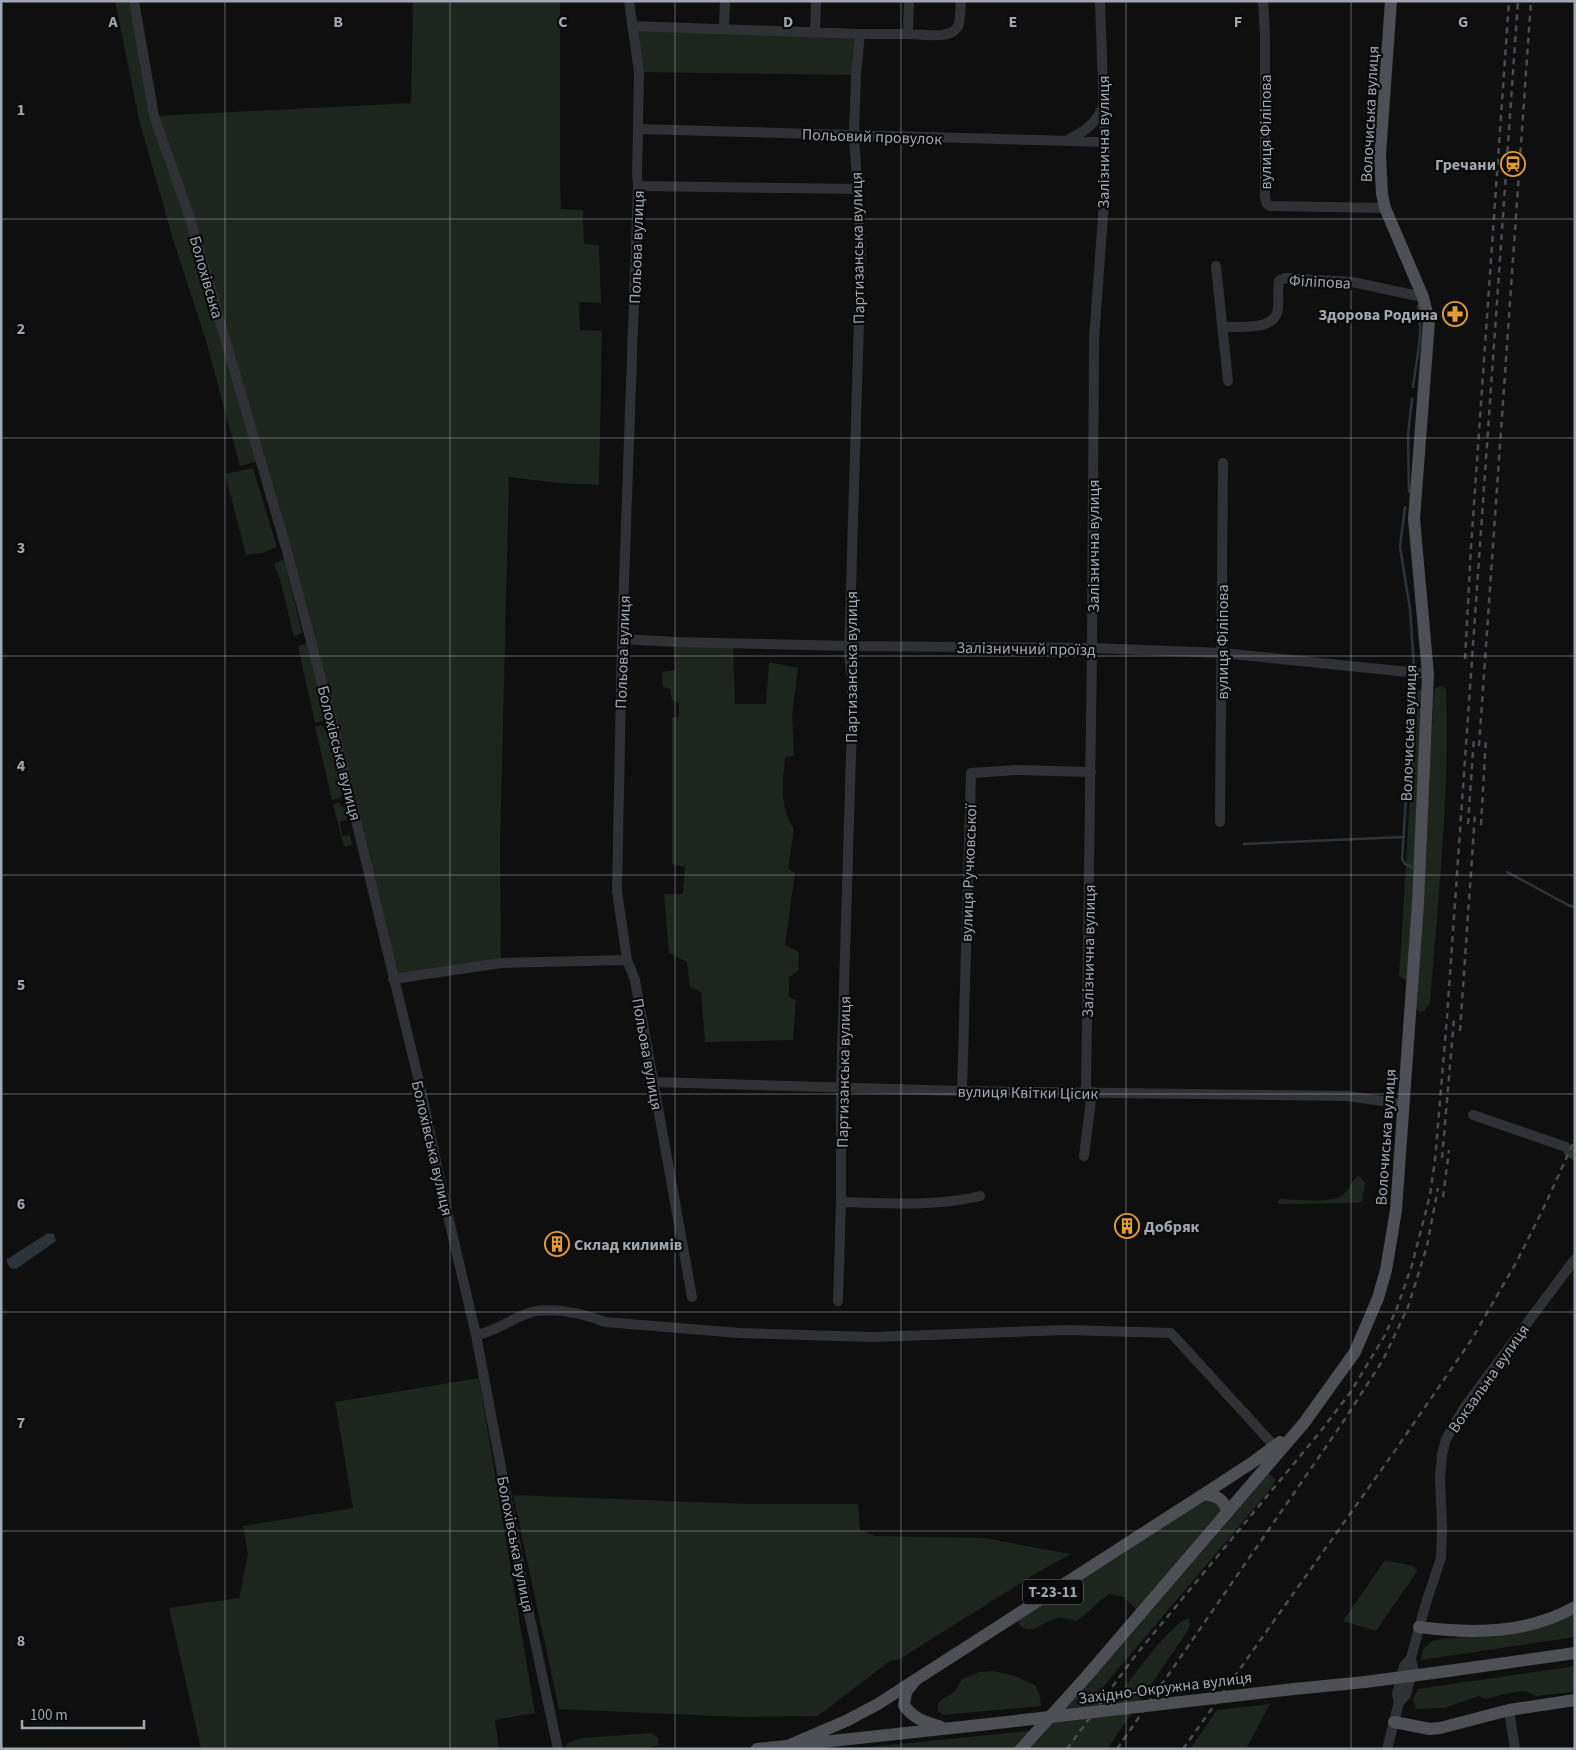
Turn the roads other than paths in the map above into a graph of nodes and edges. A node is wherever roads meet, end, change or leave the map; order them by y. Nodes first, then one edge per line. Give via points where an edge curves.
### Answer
1 (134, 1) edge
2 (629, 1) edge
3 (725, 1) edge
4 (816, 1) edge
5 (909, 1) edge
6 (961, 1) edge
7 (1100, 1) edge
8 (1263, 1) edge
9 (1391, 1) edge
10 (632, 26) junction
11 (724, 28) junction
12 (815, 32) junction
13 (860, 34) junction
14 (908, 34) junction
15 (1104, 98) junction
16 (638, 129) junction
17 (854, 135) junction
18 (1065, 141) junction
19 (1105, 142) junction
20 (638, 186) junction
21 (857, 189) junction
22 (1385, 208) junction
23 (1216, 266) dead end
24 (1423, 297) junction
25 (1222, 327) junction
26 (1228, 381) dead end
27 (1223, 463) dead end
28 (286, 551) joint
29 (622, 639) junction
30 (850, 646) junction
31 (1092, 648) junction
32 (1222, 653) junction
33 (1428, 674) junction
34 (1091, 772) junction
35 (1220, 822) dead end
36 (627, 960) junction
37 (393, 979) junction
38 (652, 1082) junction
39 (842, 1087) junction
40 (962, 1091) junction
41 (1089, 1092) junction
42 (1404, 1104) junction
43 (1473, 1116) dead end
44 (1575, 1155) edge
45 (1084, 1156) dead end
46 (980, 1196) dead end
47 (841, 1202) junction
48 (1575, 1259) edge
49 (692, 1297) dead end
50 (838, 1300) dead end
51 (476, 1334) junction
52 (1277, 1449) junction
53 (1204, 1494) junction
54 (1228, 1512) junction
55 (1575, 1607) edge
56 (1419, 1627) junction
57 (1575, 1653) edge
58 (926, 1672) junction
59 (1575, 1700) edge
60 (1509, 1710) junction
61 (1394, 1722) junction
62 (946, 1728) junction
63 (858, 1738) junction
64 (792, 1744) junction
65 (558, 1749) edge
66 (757, 1749) edge
67 (830, 1749) edge
68 (1021, 1749) edge
69 (1387, 1749) edge
70 (1515, 1749) edge

1 - 28 street, Болохівська via 154,116 189,215
2 - 10 street, Польова вулиця
3 - 11 street
4 - 12 street
5 - 14 street
6 - 14 street via 954,32
7 - 15 street, Залізнична вулиця
8 - 22 street, вулиця Філіпова via 1267,204
9 - 22 main road, Волочиська вулиця / Т-23-11 via 1380,155
10 - 11 street
10 - 16 street, Польова вулиця via 639,72
11 - 12 street
12 - 13 street
13 - 14 street
13 - 17 street, Партизанська вулиця
15 - 18 street via 1096,119 1078,136
15 - 19 street, Залізнична вулиця
16 - 17 street, Польовий провулок
16 - 20 street, Польова вулиця
17 - 18 street, Польовий провулок
17 - 21 street, Партизанська вулиця
18 - 19 street, Польовий провулок
19 - 31 street, Залізнична вулиця via 1106,175 1094,339
20 - 21 street
20 - 29 street, Польова вулиця
21 - 30 street, Партизанська вулиця via 860,253
22 - 24 main road, Волочиська вулиця / Т-23-11
23 - 25 street
24 - 25 street, Філіпова via 1352,282 1285,278 1279,281 1278,312 1274,320 1256,326
24 - 33 main road, Волочиська вулиця / Т-23-11 via 1428,321 1414,519
25 - 26 street
27 - 32 street, вулиця Філіпова
28 - 37 street, Болохівська вулиця via 332,720
29 - 30 street, Залізничний проїзд
29 - 36 street, Польова вулиця via 617,891
30 - 31 street, Залізничний проїзд
30 - 39 street, Партизанська вулиця via 852,722
31 - 32 street, Залізничний проїзд
31 - 34 street, Залізнична вулиця
32 - 33 street, Залізничний проїзд
32 - 35 street, вулиця Філіпова
33 - 42 main road, Волочиська вулиця / Т-23-11 via 1418,903
34 - 40 street, вулиця Ручковської via 1017,770 971,774
34 - 41 street, Залізнична вулиця
36 - 37 street via 501,963
36 - 38 street, Польова вулиця via 635,980
37 - 51 street, Болохівська вулиця
38 - 39 street, вулиця Квітки Цісик
38 - 49 street, Польова вулиця
39 - 40 street, вулиця Квітки Цісик
39 - 47 street, Партизанська вулиця
40 - 41 street, вулиця Квітки Цісик
41 - 42 street, вулиця Квітки Цісик via 1347,1096
41 - 45 street, Залізнична вулиця
42 - 52 main road, Волочиська вулиця / Т-23-11 via 1396,1210 1378,1298 1355,1352 1304,1423
43 - 44 street via 1566,1147
46 - 47 street via 934,1203
47 - 50 street, Партизанська вулиця
48 - 56 street, Вокзальна вулиця via 1450,1430 1442,1455 1440,1477 1441,1558
51 - 52 street via 487,1333 528,1313 560,1310 605,1322 739,1333 873,1338 1066,1330 1171,1333
51 - 65 street, Болохівська вулиця via 525,1595
52 - 53 main road, Т-23-11
52 - 54 main road, Т-23-11
53 - 54 main road via 1224,1501
53 - 58 main road, Т-23-11
54 - 68 main road, Т-23-11
55 - 56 main road via 1538,1624 1517,1628 1456,1631
56 - 61 street, Вокзальна вулиця via 1406,1695 1399,1702
57 - 62 main road, Західно-Окружна вулиця, bridge via 1365,1682
58 - 62 main road via 911,1684 904,1705 910,1714
58 - 64 main road, Т-23-11 via 854,1717
59 - 60 main road
60 - 61 main road via 1440,1728
60 - 70 street
61 - 69 street, Вокзальна вулиця
62 - 63 main road, Західно-Окружна вулиця
63 - 64 main road, Західно-Окружна вулиця
63 - 67 main road
64 - 66 main road, Західно-Окружна вулиця / Т-23-11

